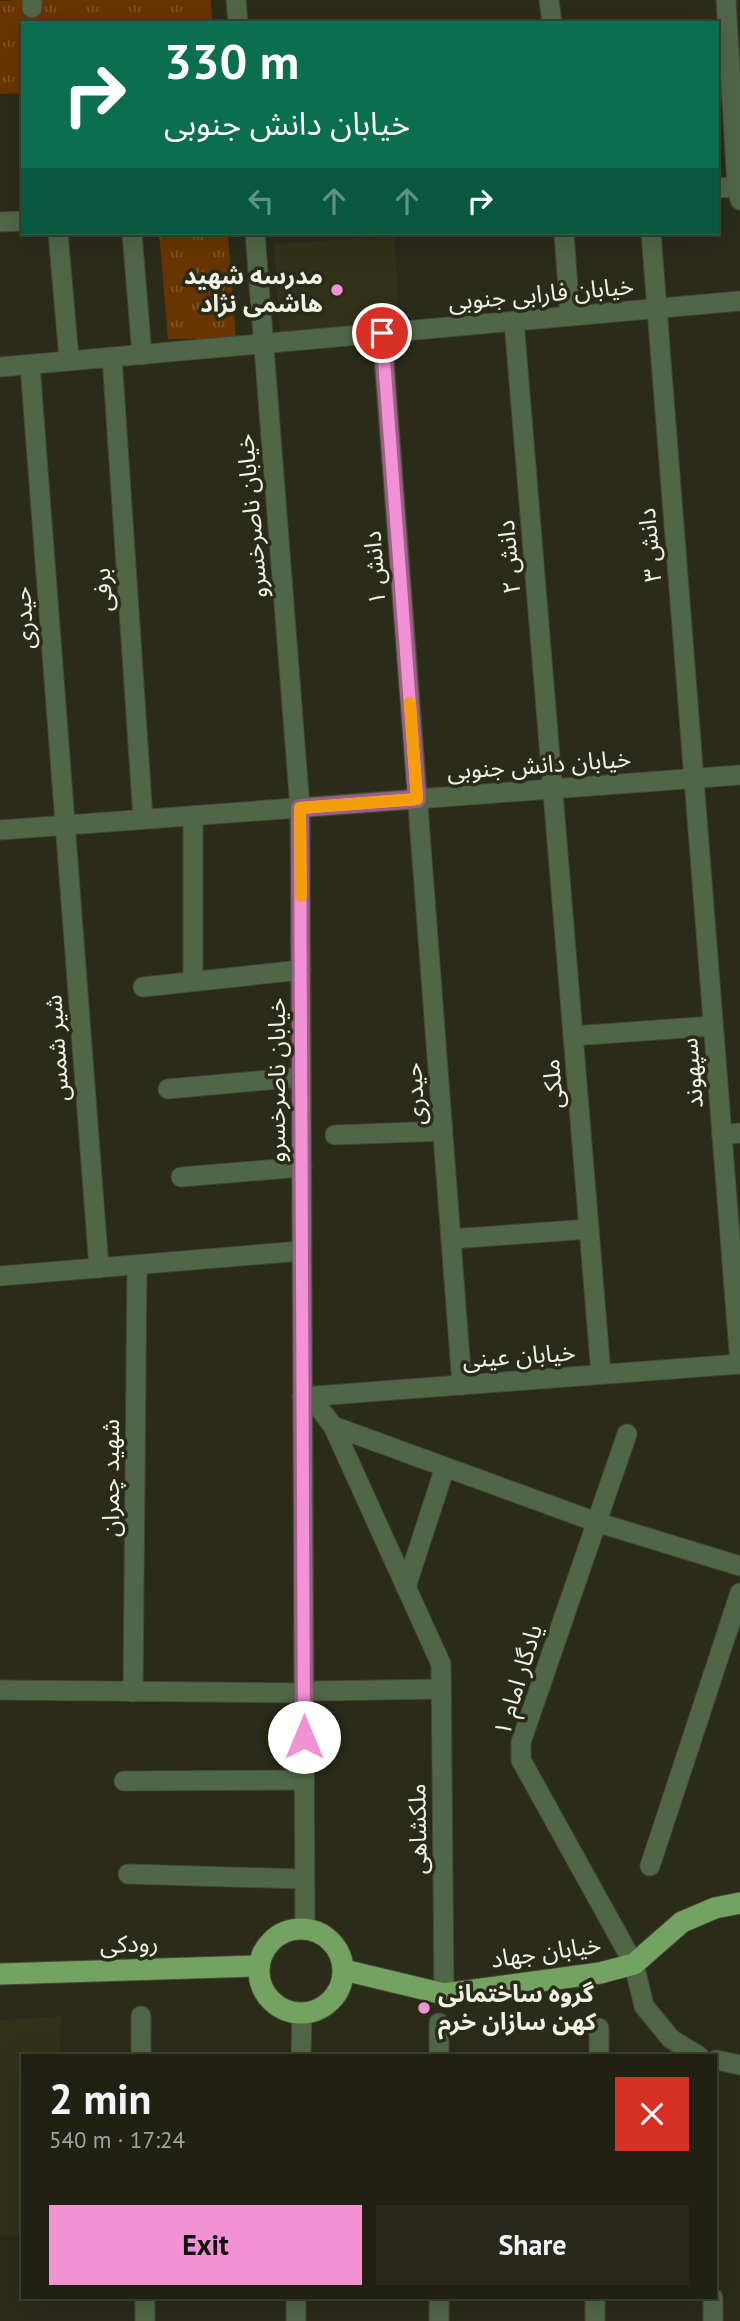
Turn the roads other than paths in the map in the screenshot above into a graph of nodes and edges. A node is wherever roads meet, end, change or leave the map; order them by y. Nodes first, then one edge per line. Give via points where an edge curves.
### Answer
1 (236, 0) edge
2 (549, 0) edge
3 (726, 0) edge
4 (238, 21) edge
5 (552, 21) edge
6 (736, 85) edge
7 (732, 191) edge
8 (21, 220) edge
9 (0, 222) edge
10 (58, 235) edge
11 (132, 235) edge
12 (254, 235) edge
13 (564, 235) edge
14 (651, 235) edge
15 (740, 301) edge
16 (656, 309) junction
17 (570, 316) junction
18 (514, 321) junction
19 (382, 333) junction
20 (263, 344) junction
21 (142, 355) junction
22 (112, 357) junction
23 (69, 359) dead end
24 (30, 365) junction
25 (0, 367) edge
26 (740, 775) edge
27 (694, 778) junction
28 (553, 789) junction
29 (417, 799) junction
30 (300, 808) junction
31 (193, 816) junction
32 (144, 819) junction
33 (65, 825) junction
34 (0, 830) edge
35 (301, 971) junction
36 (193, 981) junction
37 (142, 987) dead end
38 (713, 1026) junction
39 (573, 1035) junction
40 (301, 1077) junction
41 (168, 1089) dead end
42 (443, 1131) junction
43 (731, 1134) edge
44 (335, 1135) dead end
45 (302, 1167) junction
46 (181, 1177) dead end
47 (589, 1229) junction
48 (451, 1239) junction
49 (301, 1251) junction
50 (137, 1265) junction
51 (99, 1268) junction
52 (0, 1276) edge
53 (740, 1364) edge
54 (601, 1374) junction
55 (462, 1385) junction
56 (306, 1397) junction
57 (333, 1426) junction
58 (627, 1434) dead end
59 (445, 1467) junction
60 (596, 1522) junction
61 (740, 1566) edge
62 (406, 1587) junction
63 (740, 1593) edge
64 (441, 1689) junction
65 (0, 1690) edge
66 (134, 1692) junction
67 (311, 1692) junction
68 (304, 1780) junction
69 (124, 1781) dead end
70 (650, 1866) dead end
71 (128, 1874) dead end
72 (304, 1879) junction
73 (740, 1903) edge
74 (305, 1929) junction
75 (634, 1964) junction
76 (259, 1966) junction
77 (344, 1970) junction
78 (0, 1974) edge
79 (444, 1994) junction
80 (302, 2014) junction
81 (141, 2016) dead end
82 (439, 2023) dead end
83 (599, 2028) dead end
84 (141, 2054) edge
85 (301, 2054) edge
86 (439, 2054) edge
87 (598, 2054) edge
88 (696, 2054) edge
89 (717, 2060) edge
90 (740, 2065) edge
91 (145, 2299) edge
92 (296, 2299) edge
93 (439, 2299) edge
94 (595, 2299) edge
95 (713, 2299) edge
96 (145, 2321) edge
97 (296, 2321) edge
98 (439, 2321) edge
99 (595, 2321) edge
100 (713, 2321) edge

1 - 4 street
2 - 5 street
3 - 6 street
6 - 7 street
8 - 9 street
10 - 23 street
11 - 21 street
12 - 20 street, خیابان ناصرخسرو
13 - 17 street
14 - 16 street, دانش ۳
15 - 16 street, خیابان فارابی جنوبی
16 - 17 street, خیابان فارابی جنوبی
16 - 27 street, دانش ۳
17 - 18 street, خیابان فارابی جنوبی
18 - 19 street, خیابان فارابی جنوبی
18 - 28 street, دانش ۲
19 - 20 street, خیابان فارابی جنوبی
19 - 29 street, دانش ۱
20 - 21 street, خیابان فارابی جنوبی
20 - 30 street, خیابان ناصرخسرو
21 - 22 street, خیابان فارابی جنوبی
22 - 24 street, خیابان فارابی جنوبی
22 - 32 street, برفی
24 - 25 street, خیابان فارابی جنوبی
24 - 33 street, حیدری
26 - 27 street, خیابان دانش جنوبی
27 - 28 street, خیابان دانش جنوبی
27 - 38 street, سپهوند
28 - 29 street, خیابان دانش جنوبی
28 - 39 street, ملکی
29 - 30 street, خیابان دانش جنوبی
29 - 42 street, حیدری
30 - 31 street, خیابان دانش جنوبی
30 - 35 street, خیابان ناصرخسرو
31 - 32 street, خیابان دانش جنوبی
31 - 36 street
32 - 33 street, خیابان دانش جنوبی
33 - 34 street, خیابان دانش جنوبی
33 - 51 street, شیر شمس
35 - 36 street
35 - 40 street, خیابان ناصرخسرو
36 - 37 street
38 - 39 street
38 - 43 street, سپهوند
39 - 47 street, ملکی
40 - 41 street
40 - 45 street, خیابان ناصرخسرو
42 - 44 street
42 - 48 street, حیدری
43 - 53 street, سپهوند
45 - 46 street
45 - 49 street, خیابان ناصرخسرو
47 - 48 street
47 - 54 street, ملکی
48 - 55 street, حیدری
49 - 50 street
49 - 56 street, خیابان ناصرخسرو
50 - 51 street
50 - 66 street, شهید چمران
51 - 52 street
53 - 54 street, خیابان عینی
54 - 55 street, خیابان عینی
55 - 56 street, خیابان عینی
56 - 57 street
56 - 67 street, خیابان ناصرخسرو
57 - 59 street
57 - 62 street
58 - 60 street, یادگار امام ۱
59 - 60 street
59 - 62 street
60 - 61 street
60 - 75 street, یادگار امام ۱ via 521,1742 521,1760
62 - 64 street, ملکشاهی via 441,1664
63 - 70 street
64 - 67 street
64 - 79 street, ملکشاهی
65 - 66 street
66 - 67 street
67 - 68 street, خیابان ناصرخسرو
68 - 69 street
68 - 72 street, خیابان ناصرخسرو
71 - 72 street
72 - 74 street, خیابان ناصرخسرو
73 - 75 main road, خیابان جهاد via 682,1922
74 - 76 main road via 292,1930 270,1943
74 - 77 main road via 336,1947
75 - 79 main road, خیابان جهاد via 600,1973
75 - 88 street, یادگار امام ۱ via 644,2006 671,2039
76 - 78 main road, رودکی
76 - 80 main road via 265,1994 275,2005
77 - 79 main road, خیابان جهاد
77 - 80 main road via 342,1983 327,2005
80 - 85 street
81 - 84 street
82 - 86 street
83 - 87 street
89 - 90 street
91 - 96 street
92 - 97 street
93 - 98 street
94 - 99 street
95 - 100 street

